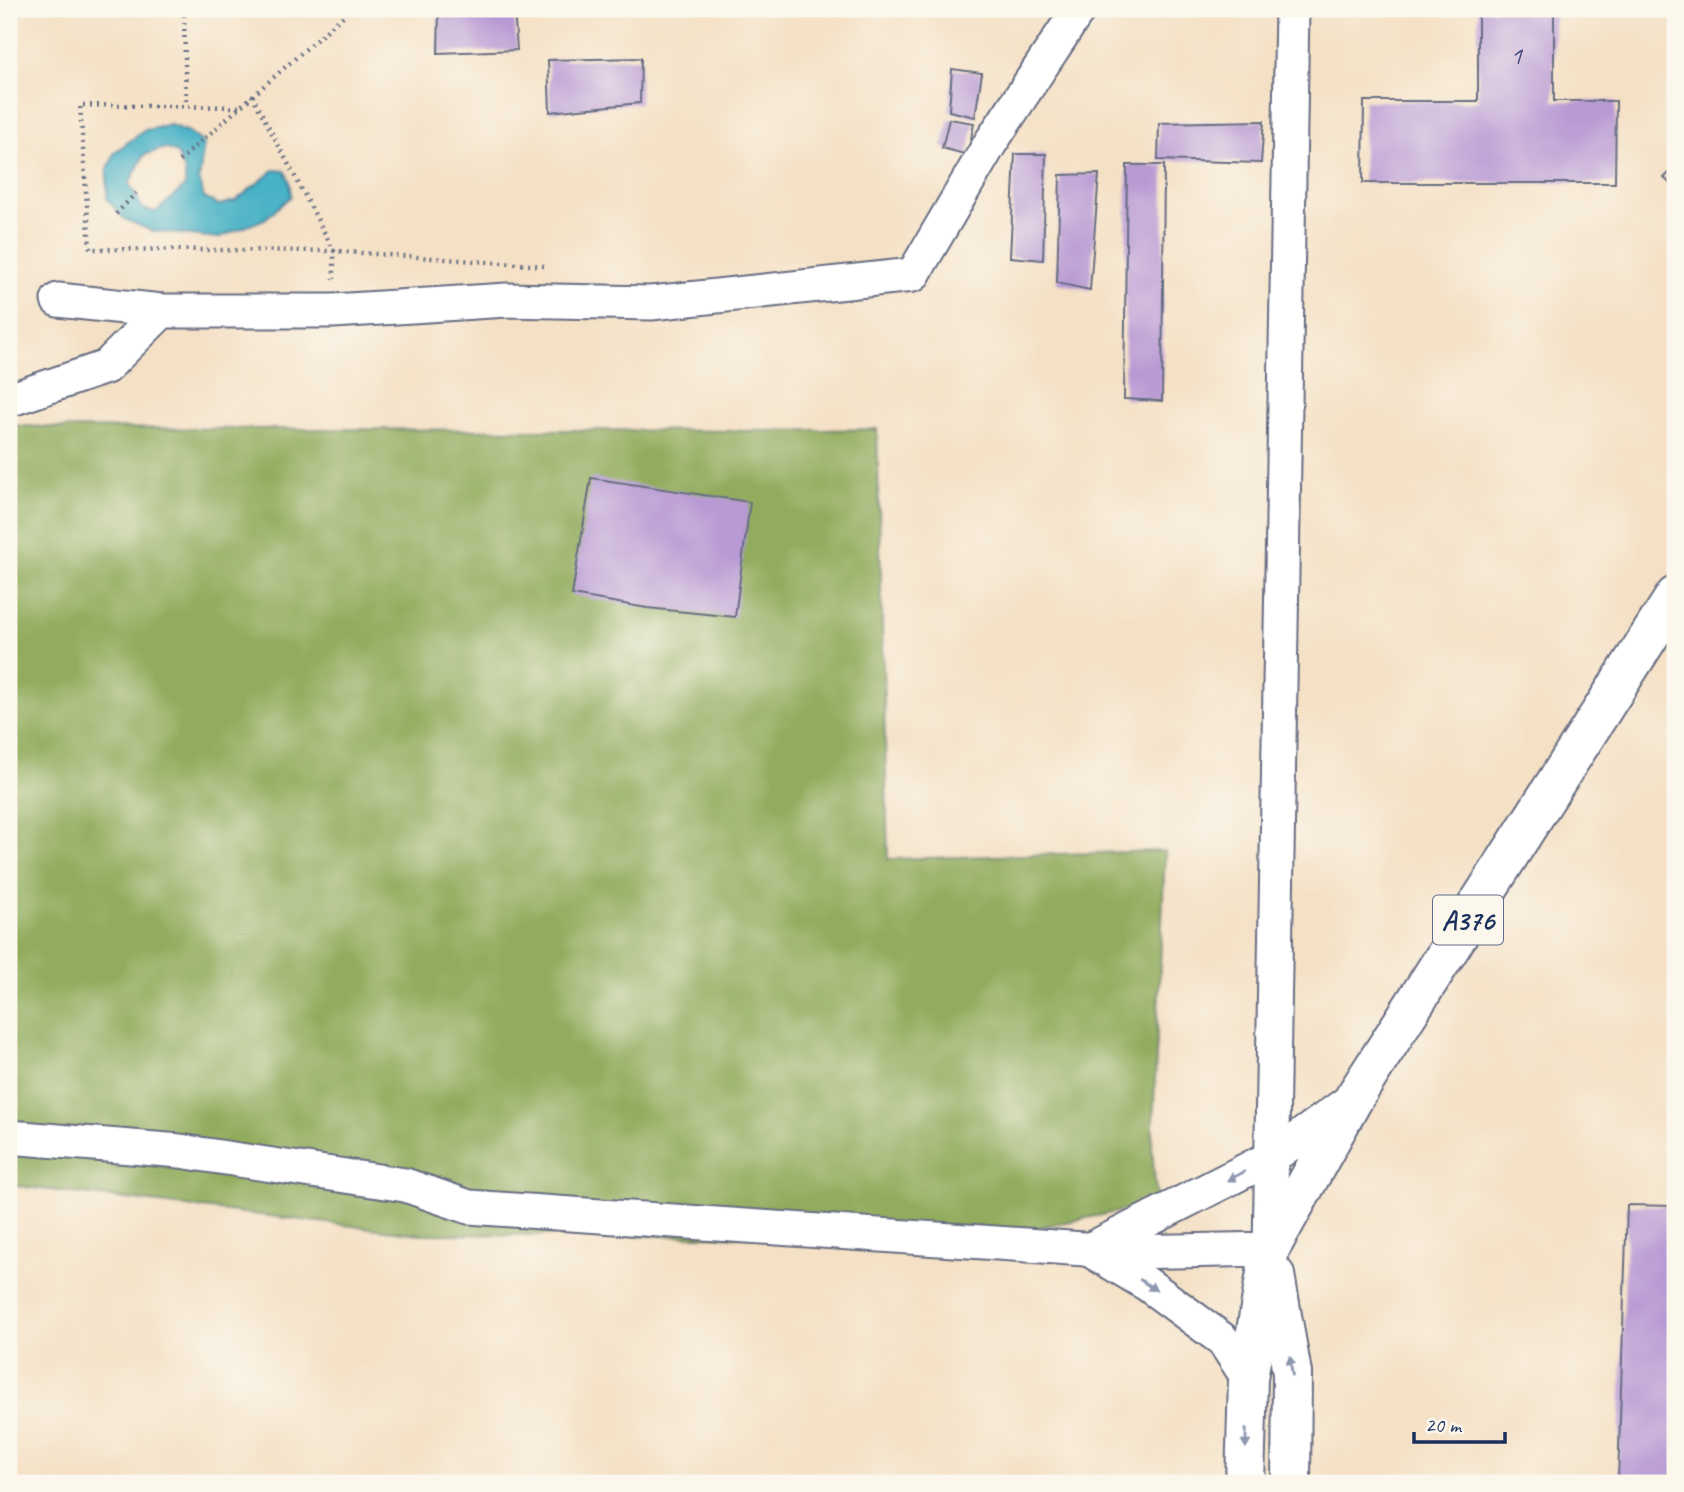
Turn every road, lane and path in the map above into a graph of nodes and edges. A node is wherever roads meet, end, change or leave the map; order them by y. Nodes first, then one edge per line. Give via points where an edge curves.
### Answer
1 (351, 9) edge
2 (1079, 9) edge
3 (1292, 9) edge
4 (184, 15) dead end
5 (252, 95) junction
6 (186, 106) junction
7 (239, 107) junction
8 (179, 161) dead end
9 (136, 193) dead end
10 (116, 214) dead end
11 (334, 251) junction
12 (547, 266) dead end
13 (58, 300) dead end
14 (162, 311) junction
15 (333, 311) junction
16 (9, 400) edge
17 (1675, 596) edge
18 (1354, 1098) junction
19 (9, 1136) edge
20 (1272, 1157) junction
21 (1270, 1249) junction
22 (1089, 1250) junction
23 (1248, 1378) junction
24 (1245, 1483) edge
25 (1291, 1483) edge

1 - 5 path
2 - 15 street via 991,142 913,275 651,303 507,300
3 - 20 street
4 - 6 path
5 - 7 path
5 - 11 path
6 - 7 path
6 - 11 path via 80,105 90,249
7 - 8 path
9 - 10 path
11 - 12 path
11 - 15 path
13 - 14 street
14 - 15 street
14 - 16 street via 106,367
17 - 18 main road, A376
18 - 20 street
18 - 21 main road, A376
19 - 22 street via 180,1152 405,1185 470,1207
20 - 21 street
20 -> 22 street
21 - 22 street
21 - 23 main road
25 -> 21 main road via 1292,1373
22 -> 23 street via 1147,1284 1223,1340
23 -> 24 main road

